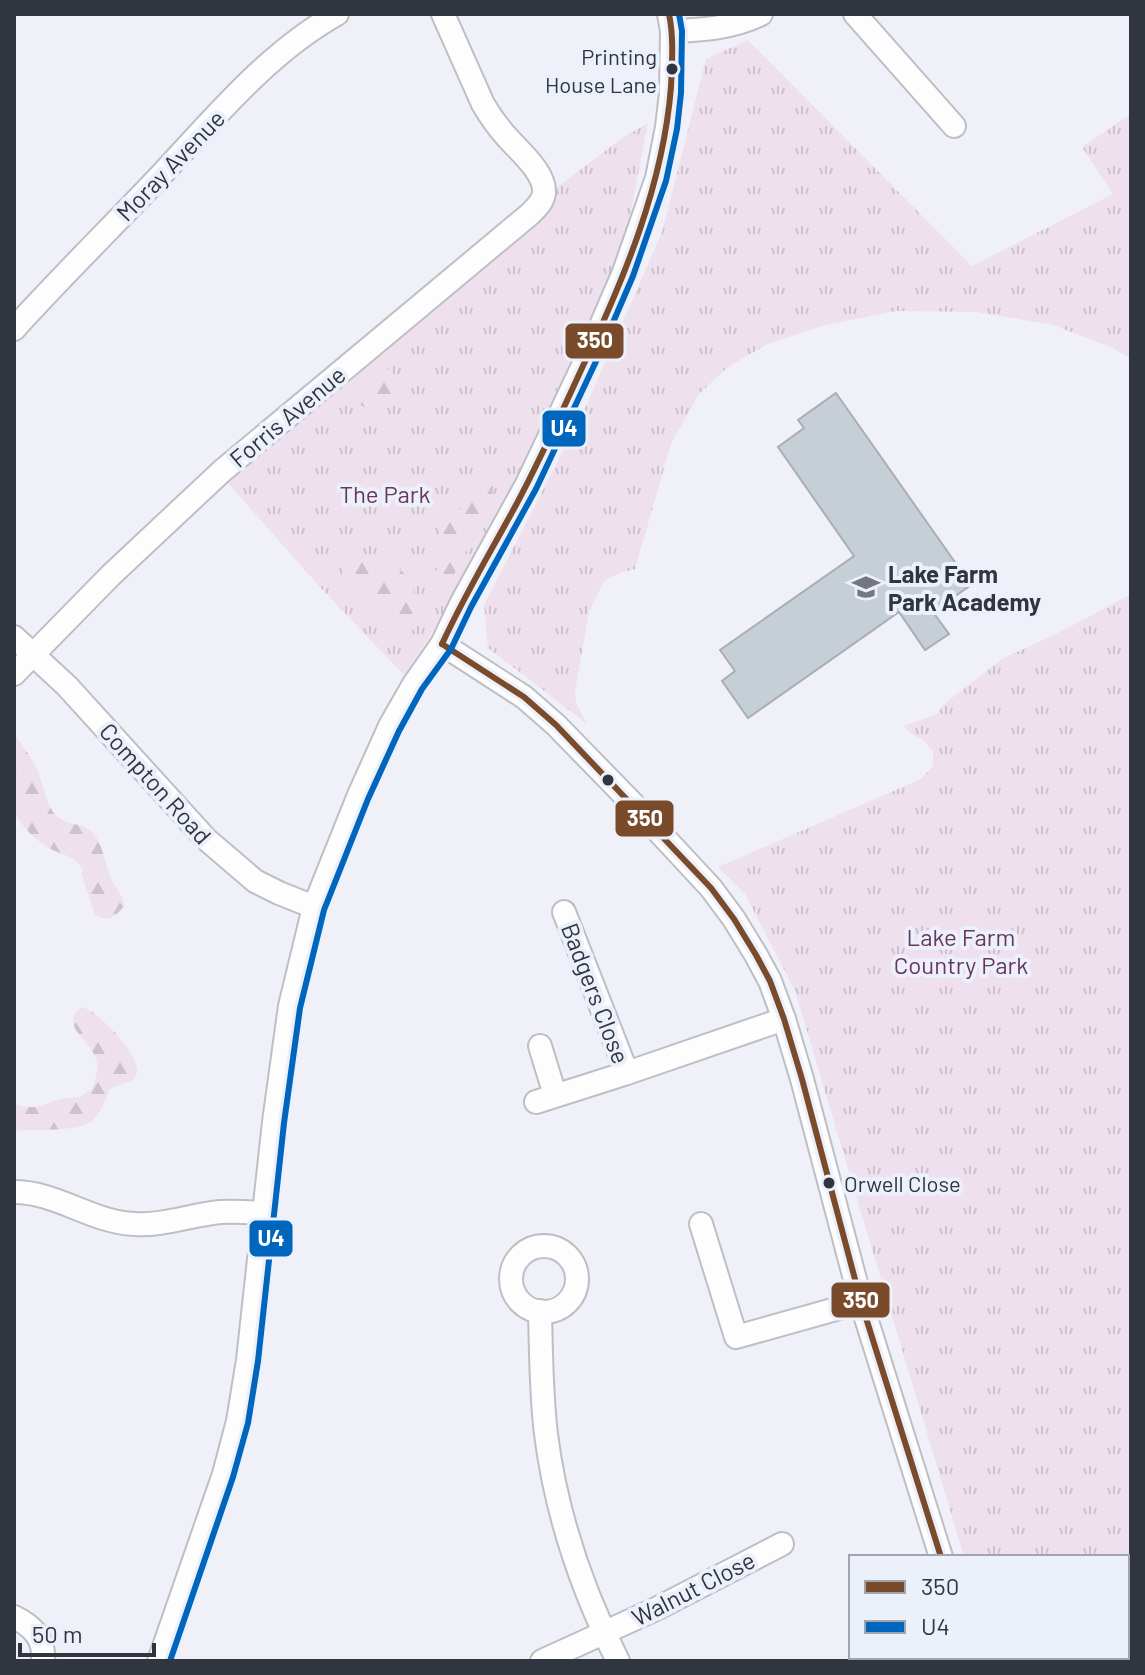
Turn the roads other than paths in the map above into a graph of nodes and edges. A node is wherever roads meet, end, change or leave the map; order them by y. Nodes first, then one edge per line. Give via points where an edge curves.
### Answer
1 (337, 14) edge
2 (443, 14) edge
3 (761, 14) edge
4 (855, 14) edge
5 (671, 23) edge
6 (954, 126) dead end
7 (14, 329) edge
8 (14, 637) edge
9 (442, 644) junction
10 (33, 653) junction
11 (14, 674) edge
12 (314, 907) junction
13 (564, 912) dead end
14 (784, 1019) junction
15 (540, 1046) dead end
16 (627, 1073) junction
17 (14, 1192) edge
18 (264, 1213) junction
19 (701, 1224) dead end
20 (861, 1302) junction
21 (540, 1311) dead end
22 (782, 1544) dead end
23 (940, 1555) edge
24 (14, 1617) edge
25 (604, 1633) junction
26 (43, 1661) edge
27 (159, 1661) edge
28 (542, 1661) edge
29 (618, 1661) edge

1 - 7 street, Moray Avenue via 281,53
2 - 10 street, Forris Avenue via 483,104 539,175 542,201 222,471
3 - 5 street via 725,26
4 - 6 street
5 - 9 street via 667,127 638,236 549,439
8 - 10 street, Compton Road
9 - 12 street via 390,726
9 - 14 street via 538,708 691,866 744,935
10 - 11 street, Forris Avenue
10 - 12 street, Compton Road via 231,862 266,887
12 - 18 street via 290,1006
13 - 16 street, Badgers Close
14 - 16 street, Badgers Close
14 - 20 street
15 - 16 street, Badgers Close via 546,1098
17 - 18 street via 40,1194 97,1217 134,1224 220,1212
18 - 27 street via 238,1421
19 - 20 street via 736,1337
20 - 23 street
21 - 25 street via 544,1416 559,1503
22 - 25 street, Walnut Close
24 - 26 street via 40,1637
25 - 28 street, Walnut Close
25 - 29 street

